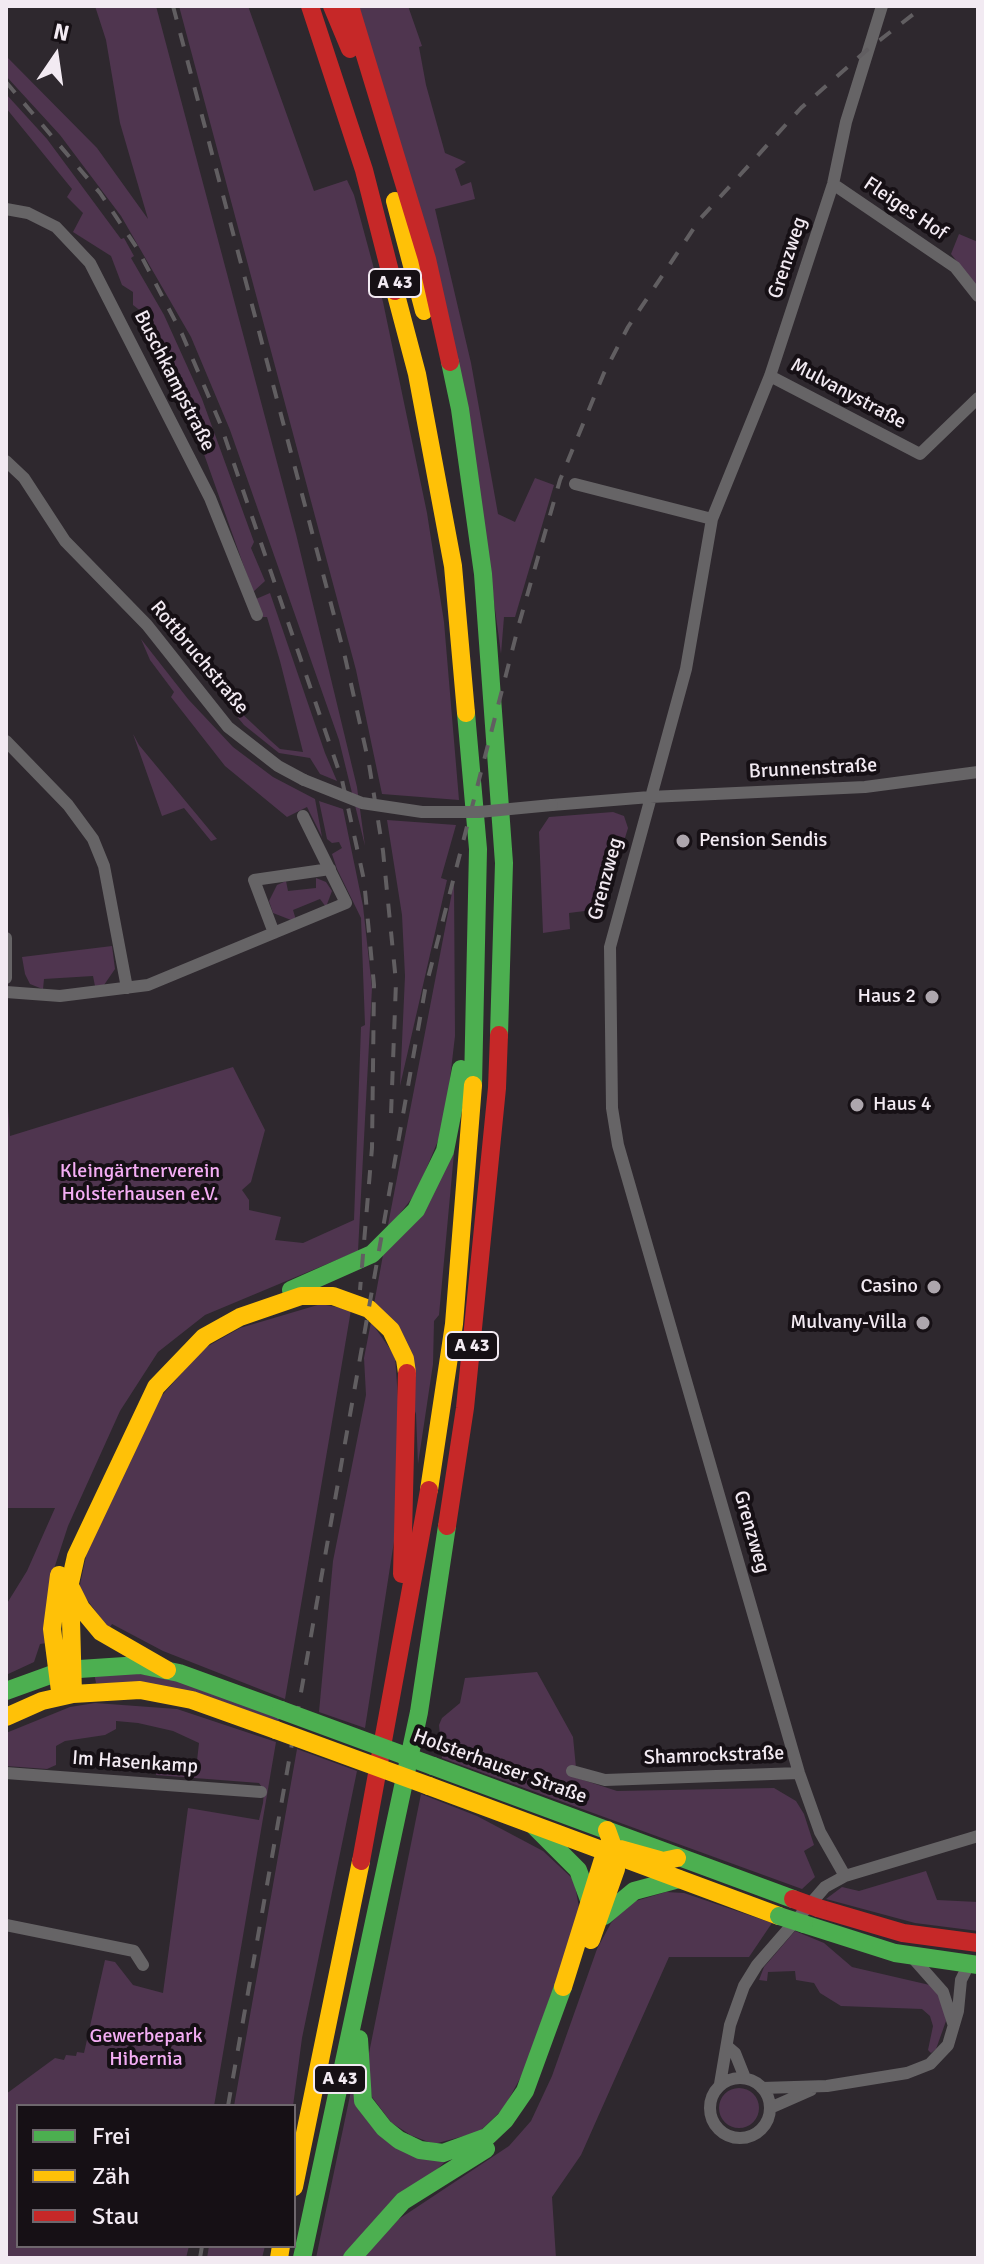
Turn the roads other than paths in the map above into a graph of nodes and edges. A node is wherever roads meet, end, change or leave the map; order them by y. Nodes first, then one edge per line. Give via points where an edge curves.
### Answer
1 (310, 6) edge
2 (332, 6) edge
3 (350, 6) edge
4 (882, 6) edge
5 (833, 184) junction
6 (6, 209) edge
7 (978, 296) edge
8 (770, 376) junction
9 (978, 398) edge
10 (6, 461) edge
11 (466, 470) junction
12 (575, 484) dead end
13 (712, 519) junction
14 (257, 615) dead end
15 (6, 741) edge
16 (978, 772) edge
17 (650, 797) junction
18 (303, 816) dead end
19 (330, 869) junction
20 (274, 933) junction
21 (6, 938) edge
22 (477, 973) junction
23 (6, 978) edge
24 (127, 988) junction
25 (6, 992) edge
26 (70, 1583) junction
27 (400, 1662) junction
28 (64, 1670) junction
29 (167, 1670) junction
30 (6, 1691) edge
31 (66, 1695) junction
32 (6, 1717) edge
33 (572, 1771) dead end
34 (6, 1773) edge
35 (799, 1773) junction
36 (261, 1792) dead end
37 (533, 1825) junction
38 (607, 1830) junction
39 (978, 1836) edge
40 (613, 1852) junction
41 (677, 1858) junction
42 (845, 1876) junction
43 (679, 1879) junction
44 (381, 1900) junction
45 (589, 1901) junction
46 (601, 1920) junction
47 (6, 1925) edge
48 (978, 1943) edge
49 (912, 1957) junction
50 (973, 1964) edge
51 (143, 1965) dead end
52 (953, 2023) junction
53 (728, 2047) junction
54 (745, 2078) junction
55 (720, 2084) junction
56 (817, 2087) junction
57 (762, 2088) junction
58 (770, 2108) junction
59 (296, 2177) edge
60 (302, 2258) edge
61 (352, 2258) edge

1 - 22 main road, A 43 via 390,264 453,566 478,849
2 - 11 main road, A 43 via 372,112
3 - 11 main road via 427,259 460,409
4 - 5 street, Grenzweg
5 - 7 street, Fleiges Hof via 955,267
5 - 8 street, Grenzweg
6 - 14 street, Buschkampstraße via 56,227 90,263 210,498
8 - 9 street, Mulvanystraße via 920,454
8 - 13 street, Grenzweg
10 - 17 street, Rottbruchstraße, bridge via 24,478 65,541 147,625 228,727 304,780 362,803 422,812
11 - 44 main road, A 43 via 487,616 504,863 497,1088 465,1408 419,1712
12 - 13 street
13 - 17 street, Grenzweg via 686,669
15 - 24 street via 93,839 104,866
16 - 17 street, Brunnenstraße via 836,790
17 - 35 street, Grenzweg via 611,938 612,1108 618,1145
18 - 19 street
19 - 20 street via 346,903
19 - 20 street via 254,880
20 - 24 street via 165,979
21 - 23 street
22 - 27 main road, A 43 via 473,1104 454,1324
22 - 28 main road via 449,1136 433,1181 407,1221 359,1263 207,1325 171,1354 143,1389 62,1562 53,1597
24 - 25 street via 60,996
26 - 27 main road via 76,1556 132,1429 180,1358 240,1317 301,1296 343,1298 369,1309 391,1330 408,1371
26 - 28 main road
26 - 29 main road via 96,1627
27 - 59 main road, A 43
28 - 29 main road, Holsterhauser Straße via 114,1665
28 - 30 main road, Holsterhauser Straße
28 - 31 main road
29 - 38 main road, Holsterhauser Straße, bridge
31 - 32 main road
31 - 37 main road, bridge via 120,1689 162,1693
33 - 35 street, Shamrockstraße via 605,1780
34 - 36 street, Im Hasenkamp
35 - 42 street, Shamrockstraße via 820,1832
37 - 40 main road
37 - 45 main road via 578,1870
38 - 40 main road
38 - 41 main road, Holsterhauser Straße
39 - 42 street
40 - 41 main road via 639,1852 663,1861
40 - 43 main road
40 - 45 main road via 597,1871
40 - 46 main road via 615,1878
41 - 48 main road, Holsterhauser Straße, bridge via 903,1933
42 - 53 street via 825,1887 757,1965 733,2012
43 - 46 main road via 634,1891
43 - 49 main road, bridge
44 - 45 main road via 382,1930 357,2049 363,2101 399,2140 443,2153 487,2137 525,2091
44 - 60 main road, A 43
46 - 61 main road via 527,2107 503,2138 403,2201
47 - 51 street via 134,1951
49 - 50 main road
49 - 52 street via 943,1992
50 - 52 street via 961,1980
52 - 56 street via 944,2053 924,2068
53 - 54 street
53 - 55 street
54 - 55 street
54 - 57 street
55 - 58 street via 709,2111 723,2134 740,2139 756,2134
56 - 57 street
56 - 58 street
57 - 58 street

